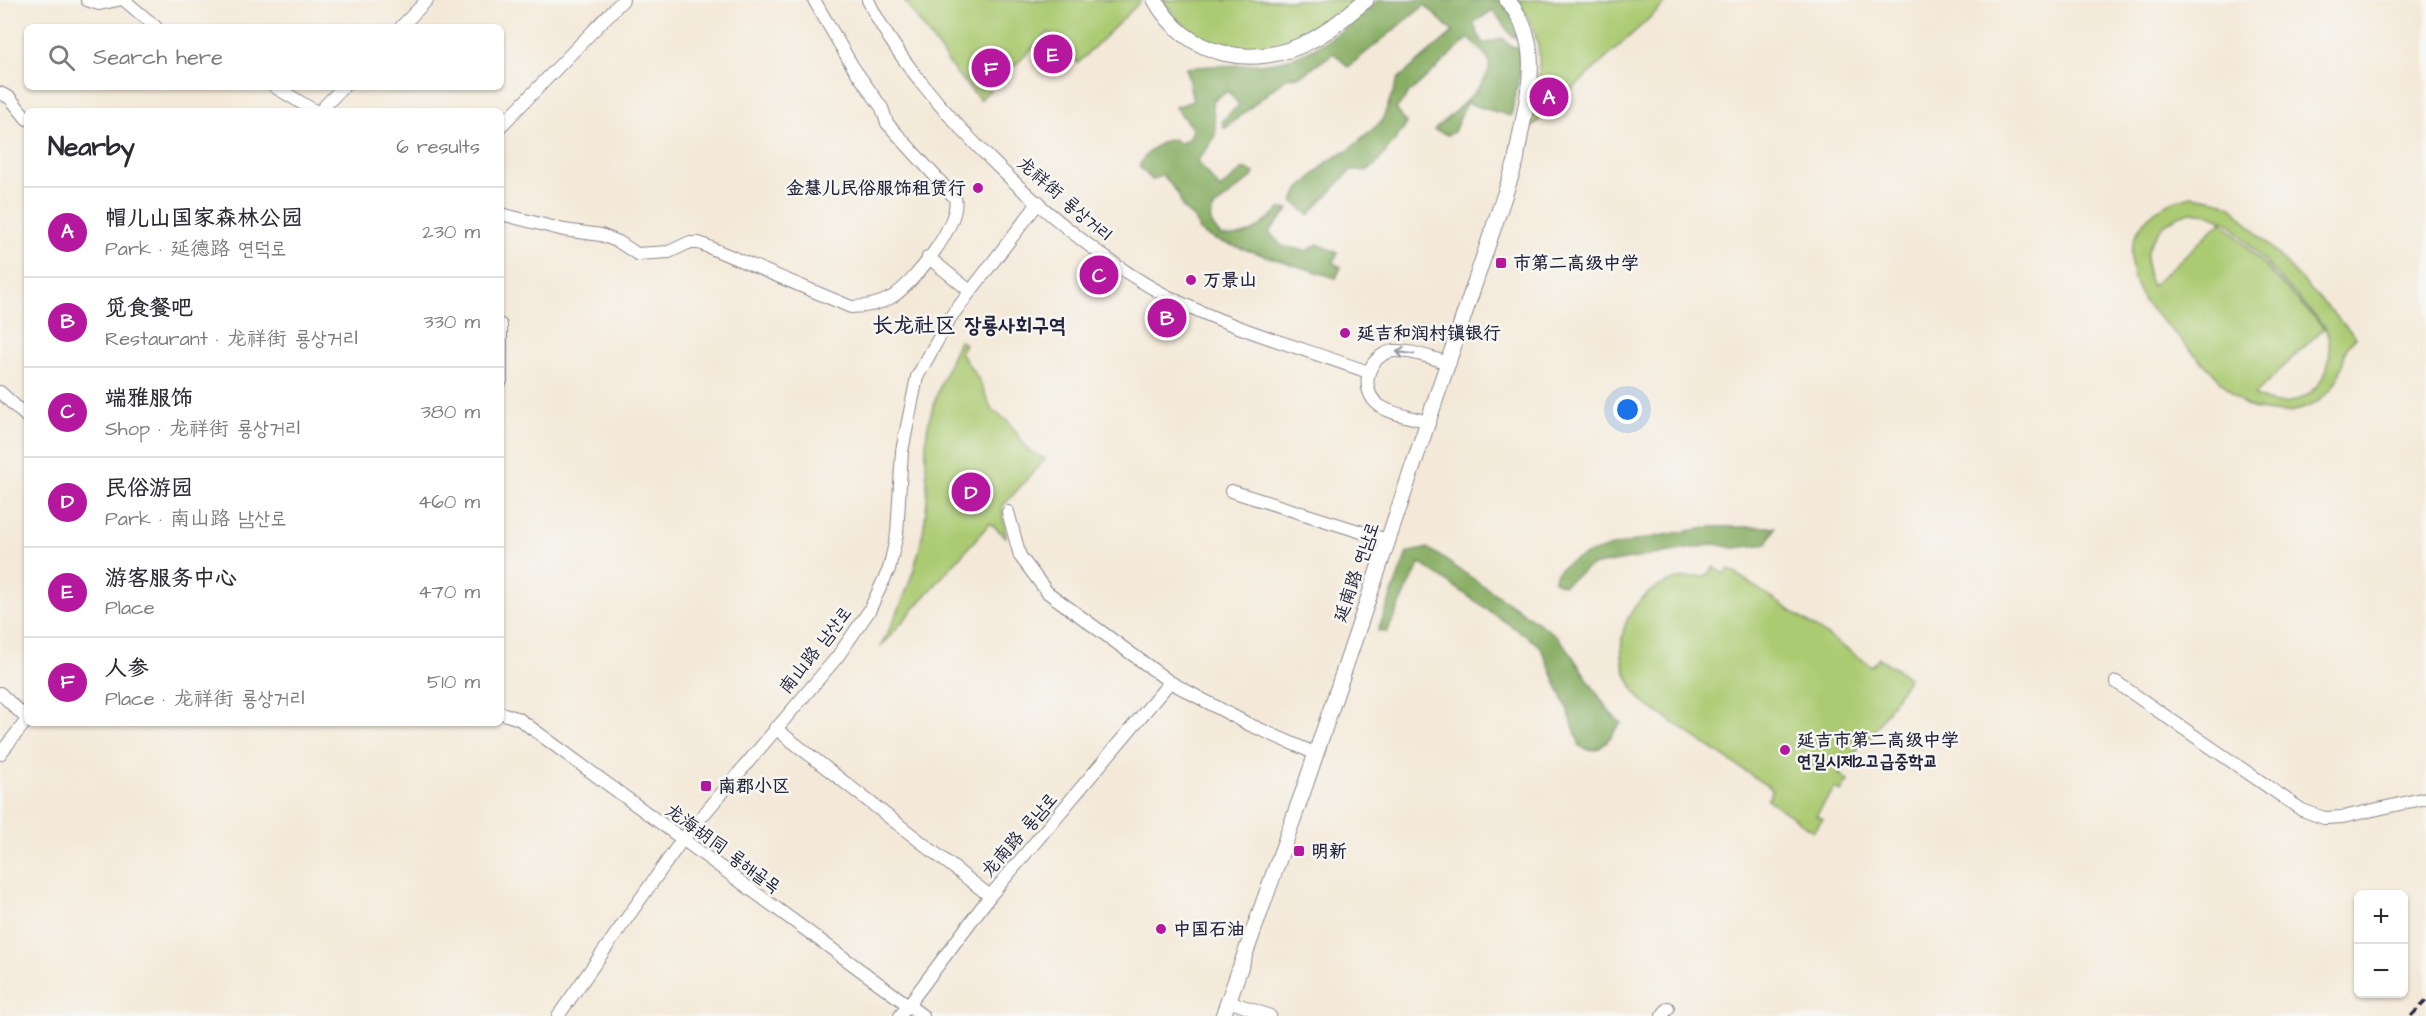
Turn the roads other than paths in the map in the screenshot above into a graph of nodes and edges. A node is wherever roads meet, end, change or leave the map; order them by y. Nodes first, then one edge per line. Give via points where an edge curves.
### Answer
1 (87, 0) edge
2 (118, 0) edge
3 (124, 0) edge
4 (427, 0) edge
5 (623, 0) edge
6 (814, 0) edge
7 (868, 0) edge
8 (1155, 0) edge
9 (1366, 0) edge
10 (1507, 0) edge
11 (152, 24) edge
12 (404, 24) edge
13 (280, 90) edge
14 (340, 90) edge
15 (0, 93) edge
16 (312, 108) edge
17 (320, 108) edge
18 (24, 114) edge
19 (504, 123) edge
20 (1039, 202) junction
21 (504, 215) edge
22 (928, 257) junction
23 (970, 291) junction
24 (1450, 363) junction
25 (1368, 372) junction
26 (0, 392) edge
27 (24, 414) edge
28 (1428, 422) junction
29 (1231, 491) dead end
30 (1008, 512) dead end
31 (1387, 540) junction
32 (1170, 682) junction
33 (2116, 682) dead end
34 (0, 693) edge
35 (504, 714) edge
36 (24, 716) edge
37 (24, 723) edge
38 (775, 728) junction
39 (1314, 753) junction
40 (0, 754) edge
41 (2426, 798) edge
42 (681, 840) junction
43 (990, 896) junction
44 (1229, 1001) junction
45 (908, 1005) junction
46 (558, 1016) edge
47 (900, 1016) edge
48 (923, 1016) edge
49 (1223, 1016) edge
50 (1270, 1016) edge

1 - 2 street via 99,4
3 - 11 street
4 - 12 street
5 - 19 street
6 - 22 street via 882,108 887,123 956,198 951,226
7 - 20 street, 龙祥街 룡상거리 via 926,87 980,147
8 - 9 main road via 1167,18 1204,47 1227,55 1257,58 1313,40
10 - 24 main road, 延南路 연남로 via 1520,21 1532,57 1529,101 1513,172
13 - 16 street
14 - 17 street
15 - 18 street
20 - 23 street, 南山路 남산로
20 - 25 street, 龙祥街 룡상거리 via 1107,259 1167,296 1215,318
21 - 22 street via 601,235 637,254 669,252 688,243 699,243 851,307 872,305 894,296
22 - 23 street
23 - 38 street, 南山路 남산로 via 917,377 902,451 897,534 889,569 850,640
24 -> 25 street via 1396,351 1379,357
24 - 28 main road, 延南路 연남로
25 - 28 street via 1368,390 1380,406
26 - 27 street
28 - 31 main road, 延南路 연남로
29 - 31 street
30 - 32 street via 1020,556 1047,592
31 - 39 main road, 延南路 연남로
32 - 39 street via 1248,724
32 - 43 street, 龙南路 룡남로
33 - 41 street via 2302,810 2324,818 2343,817
34 - 36 street
35 - 42 street, 龙海胡同 룡해골목 via 519,719
37 - 40 street
38 - 42 street, 南山路 남산로
38 - 43 street
39 - 44 main road, 延南路 연남로
42 - 45 street, 龙海胡同 룡해골목
42 - 46 street, 南山路 남산로
43 - 45 street, 龙南路 룡남로
44 - 49 main road, 延南路 연남로
44 - 50 street
45 - 47 street, 龙南路 룡남로
45 - 48 street, 龙海胡同 룡해골목

